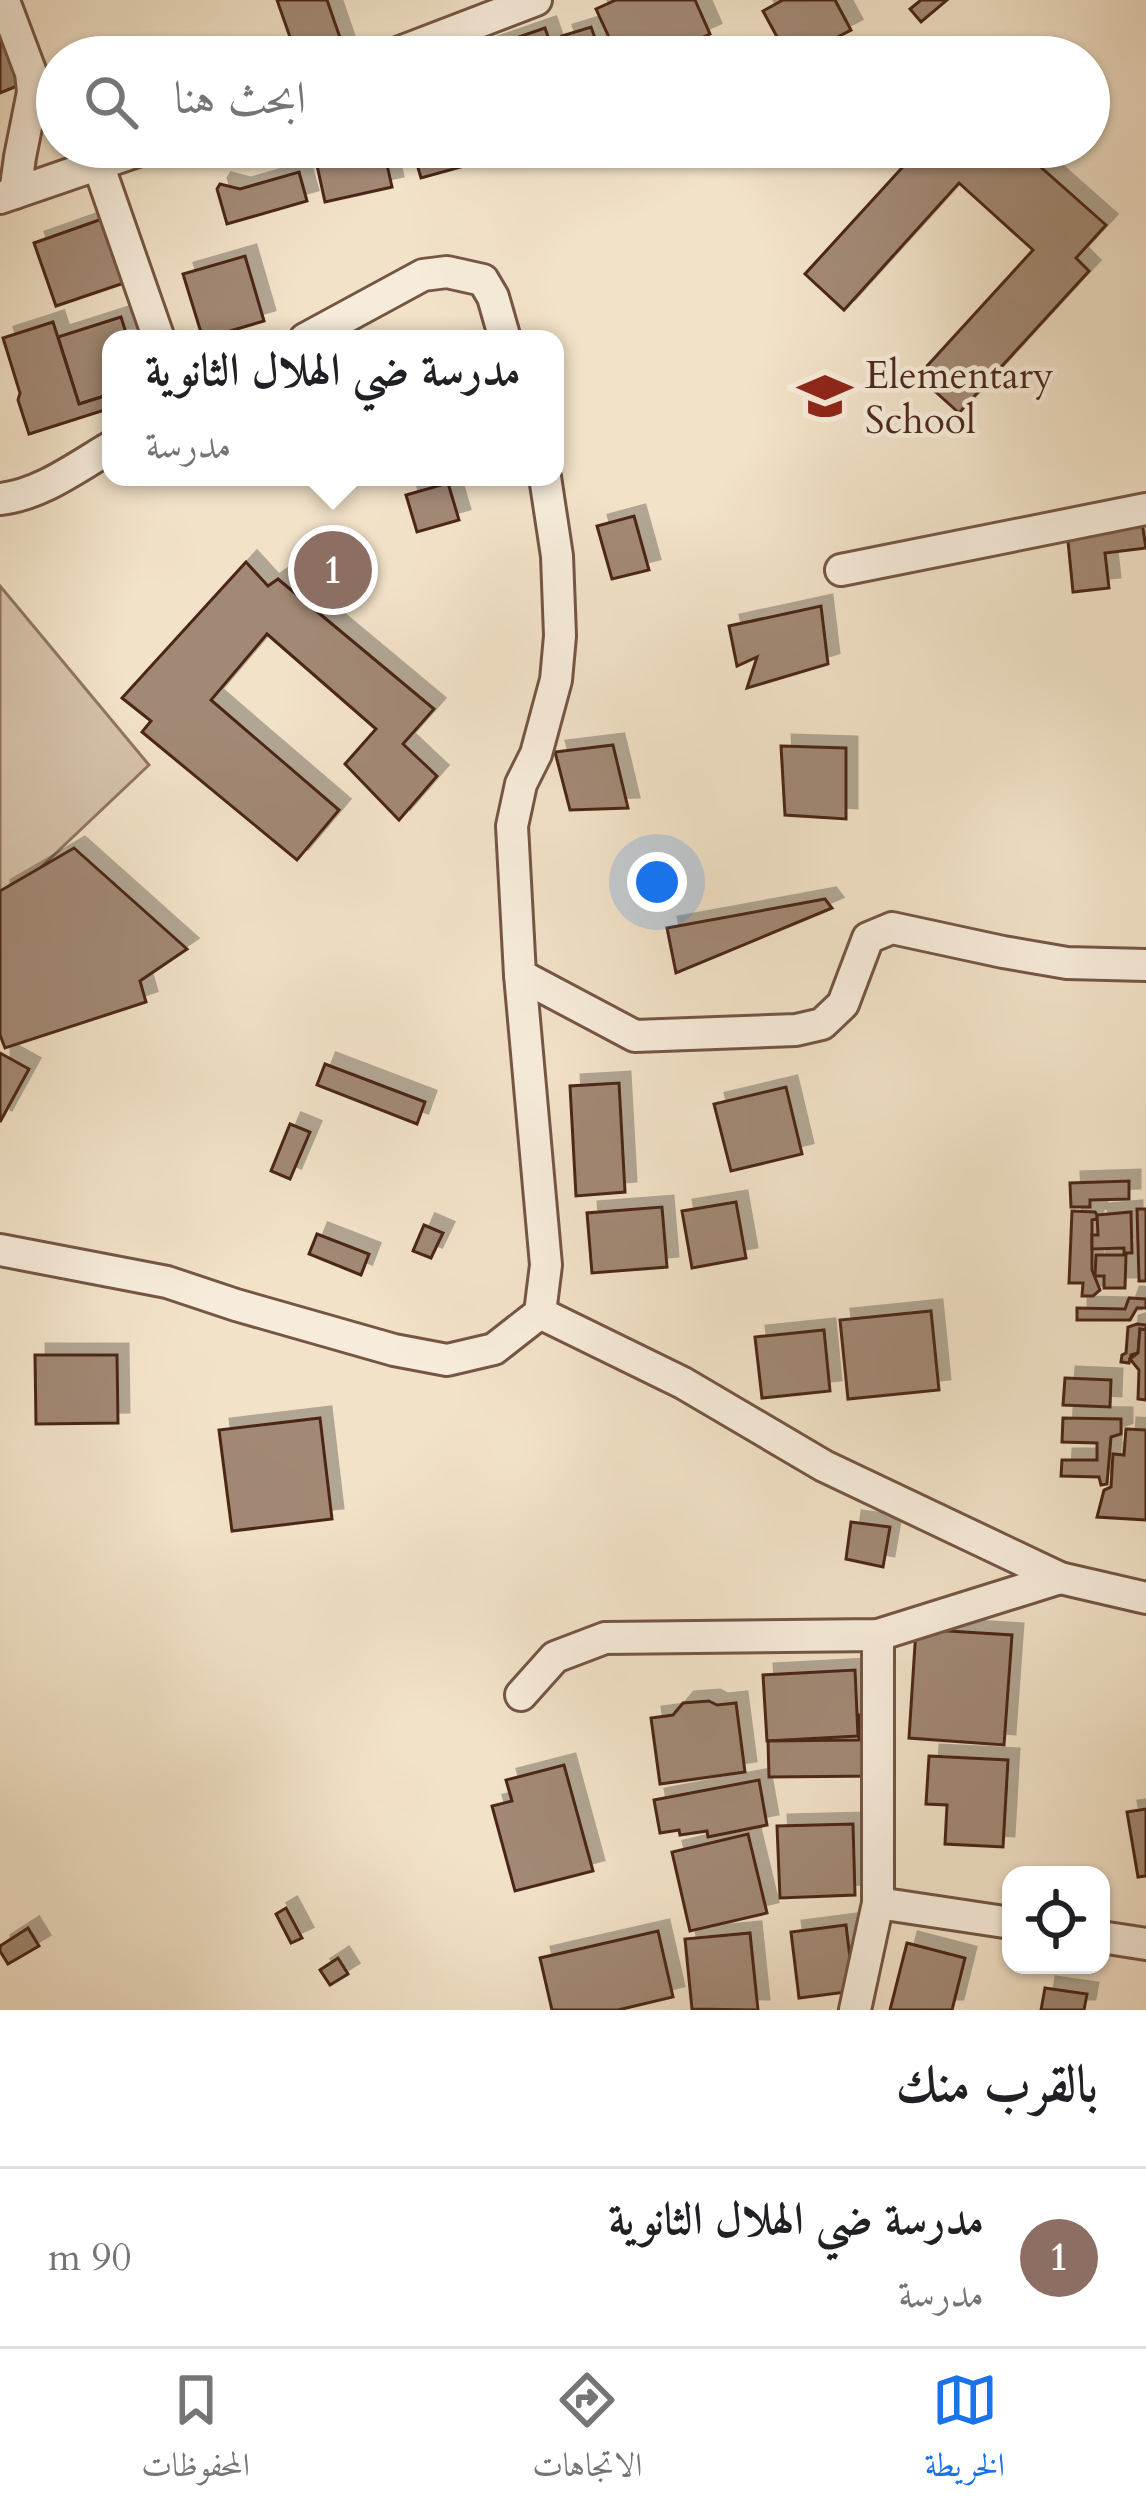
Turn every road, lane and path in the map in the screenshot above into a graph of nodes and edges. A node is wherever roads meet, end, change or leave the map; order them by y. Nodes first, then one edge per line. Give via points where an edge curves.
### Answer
1 (4, 0) edge
2 (536, 0) edge
3 (442, 36) edge
4 (86, 168) edge
5 (99, 168) edge
6 (8, 195) edge
7 (156, 330) edge
8 (322, 330) edge
9 (503, 330) edge
10 (102, 452) edge
11 (546, 486) edge
12 (0, 499) edge
13 (1146, 509) edge
14 (841, 570) dead end
15 (1146, 965) edge
16 (520, 975) junction
17 (0, 1250) edge
18 (540, 1313) junction
19 (1060, 1578) junction
20 (1146, 1598) edge
21 (878, 1634) junction
22 (520, 1695) dead end
23 (878, 1903) junction
24 (1002, 1923) edge
25 (1110, 1938) edge
26 (1146, 1944) edge
27 (856, 2010) edge

1 - 6 street via 33,92
2 - 3 street
4 - 6 street
5 - 7 street
8 - 9 street via 423,275 447,272 483,280
10 - 12 street via 45,486
11 - 16 street via 560,636 556,680 512,826
13 - 14 street
15 - 16 street via 1066,963 892,928 868,938 843,1004 822,1024 635,1036
16 - 18 street via 546,1265
17 - 18 street via 167,1282 447,1360 494,1349
18 - 19 street via 683,1383 824,1466
19 - 20 street
19 - 21 street
21 - 22 street via 605,1638 555,1657
21 - 23 street
23 - 24 street
23 - 27 street
25 - 26 street

